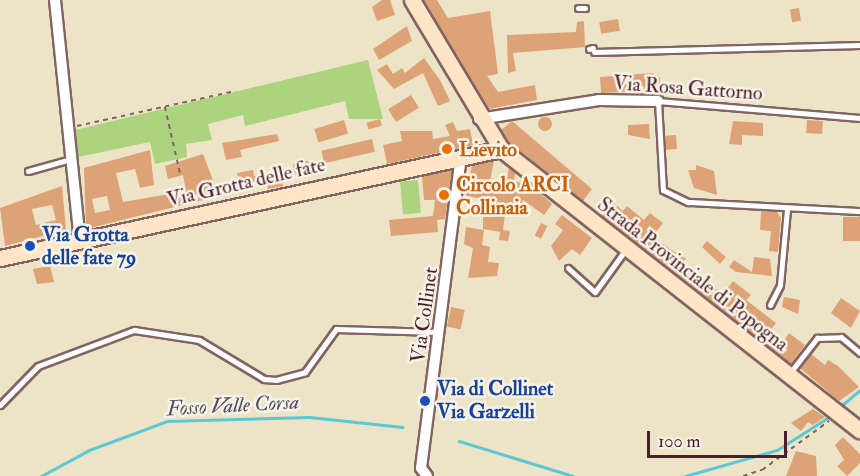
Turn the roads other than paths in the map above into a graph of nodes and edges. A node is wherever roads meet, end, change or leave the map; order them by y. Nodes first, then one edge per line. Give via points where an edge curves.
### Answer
1 (55, 0) edge
2 (412, 0) edge
3 (860, 45) edge
4 (592, 50) dead end
5 (658, 101) junction
6 (860, 118) edge
7 (479, 119) junction
8 (501, 149) junction
9 (461, 156) junction
10 (71, 159) junction
11 (28, 171) dead end
12 (787, 210) junction
13 (860, 211) edge
14 (80, 240) junction
15 (627, 249) junction
16 (0, 258) edge
17 (568, 268) dead end
18 (770, 305) dead end
19 (440, 332) junction
20 (860, 353) edge
21 (788, 376) junction
22 (0, 405) edge
23 (860, 430) edge
24 (427, 476) edge

1 - 10 street
2 - 7 main road, Strada Provinciale di Popogna
3 - 4 lane
5 - 6 lane, Via Rosa Gattorno
5 - 7 street, Via Rosa Gattorno via 599,100
5 - 12 lane via 663,190 688,202
7 - 8 main road, Strada Provinciale di Popogna
8 - 9 main road, Via Grotta delle fate
8 - 15 main road, Strada Provinciale di Popogna
9 - 14 main road, Via Grotta delle fate via 321,183
9 - 19 street, Via Collinet
10 - 11 lane
10 - 14 street
12 - 13 lane
12 - 18 lane via 780,285
14 - 16 main road, Via Grotta delle fate
15 - 17 lane via 595,292
15 - 21 main road, Strada Provinciale di Popogna
19 - 22 lane via 336,329 305,372 276,380 264,379 199,340 134,330 38,366
19 - 24 street, Via Collinet via 421,468
20 - 21 lane via 841,337 817,338
21 - 23 main road, Strada Provinciale di Popogna

